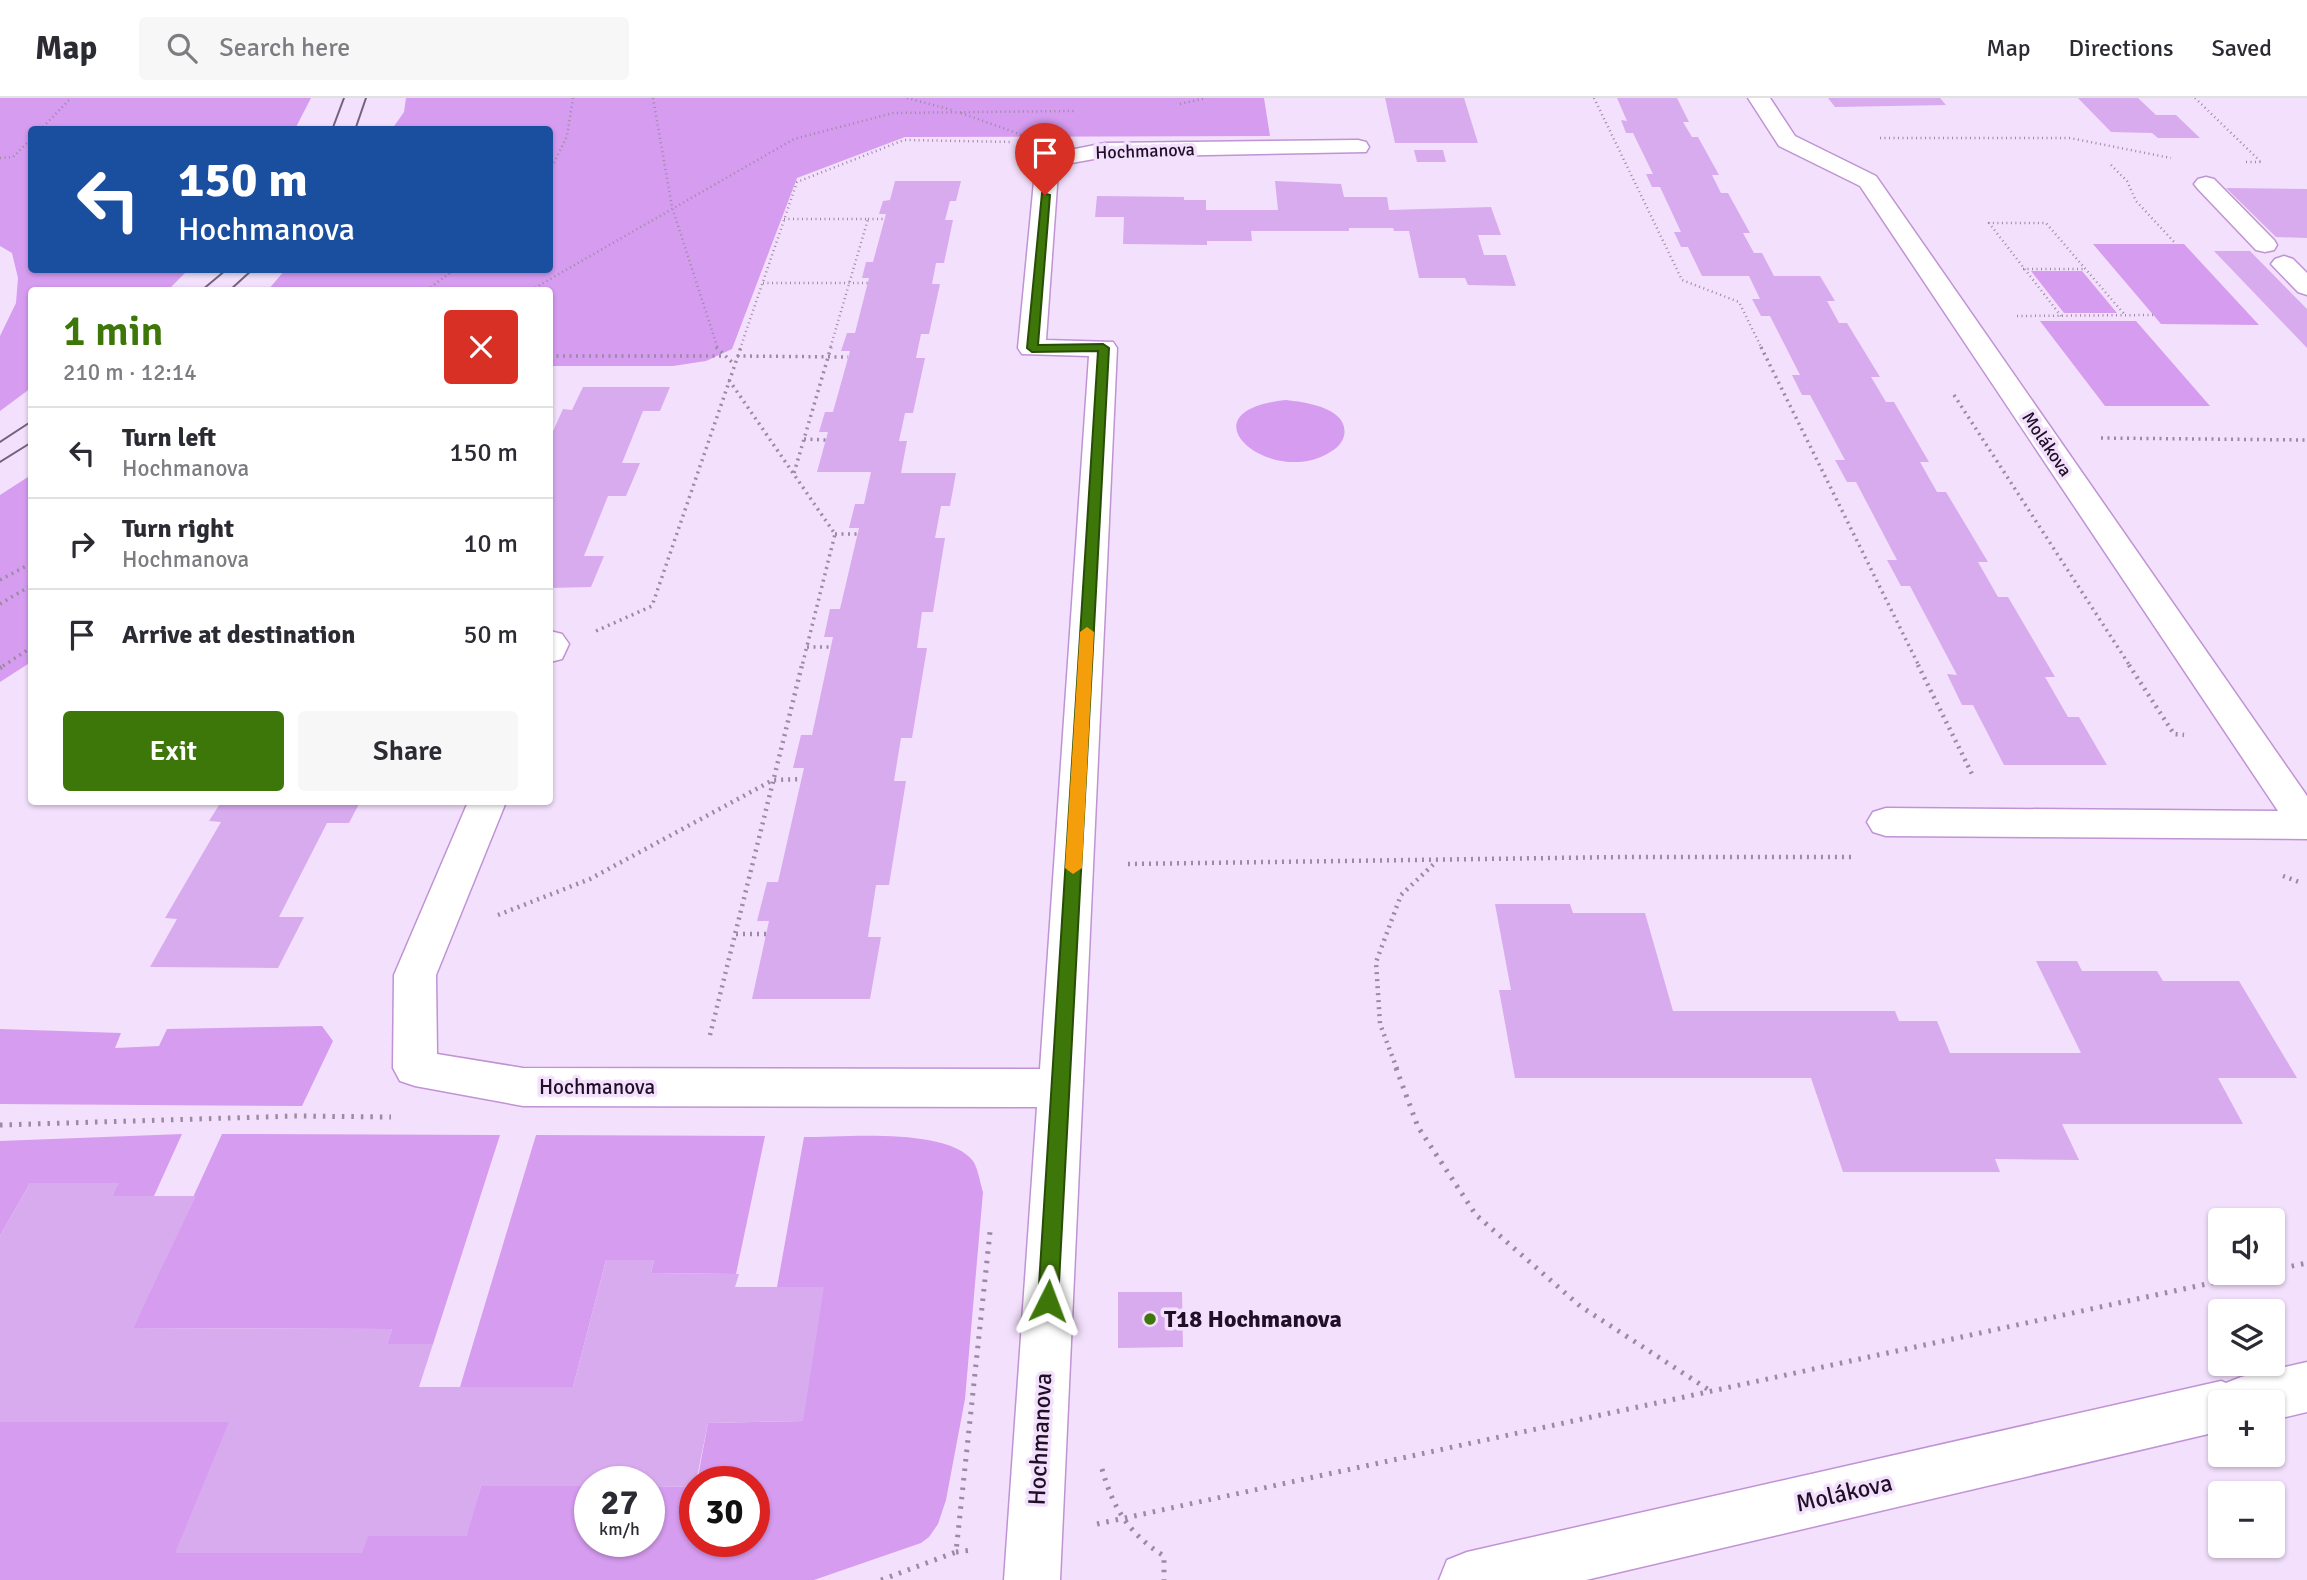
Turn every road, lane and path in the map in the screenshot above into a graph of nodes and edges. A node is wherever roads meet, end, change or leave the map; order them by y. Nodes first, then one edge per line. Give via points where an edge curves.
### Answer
1 (71, 98) edge
2 (653, 98) edge
3 (907, 98) edge
4 (1206, 98) edge
5 (1594, 98) edge
6 (1759, 98) edge
7 (2194, 98) edge
8 (574, 99) edge
9 (1172, 106) dead end
10 (957, 111) junction
11 (1077, 111) dead end
12 (44, 126) edge
13 (1876, 138) dead end
14 (28, 142) edge
15 (1358, 147) dead end
16 (0, 158) edge
17 (2175, 159) dead end
18 (2237, 162) dead end
19 (2111, 165) dead end
20 (553, 166) edge
21 (2206, 184) dead end
22 (672, 207) junction
23 (785, 219) junction
24 (868, 219) junction
25 (885, 219) dead end
26 (2176, 244) dead end
27 (2265, 245) dead end
28 (2284, 264) dead end
29 (2024, 269) junction
30 (2085, 269) junction
31 (450, 273) edge
32 (763, 283) junction
33 (849, 283) junction
34 (868, 283) dead end
35 (431, 287) edge
36 (536, 287) edge
37 (2307, 287) edge
38 (2125, 315) junction
39 (2154, 315) dead end
40 (553, 356) edge
41 (725, 356) junction
42 (737, 356) junction
43 (828, 356) junction
44 (848, 357) dead end
45 (734, 364) junction
46 (729, 380) junction
47 (1952, 392) dead end
48 (1981, 438) junction
49 (2043, 438) junction
50 (804, 439) junction
51 (826, 440) dead end
52 (2307, 440) edge
53 (793, 474) junction
54 (835, 534) junction
55 (858, 534) dead end
56 (28, 565) edge
57 (0, 580) edge
58 (28, 587) edge
59 (0, 604) edge
60 (553, 645) edge
61 (807, 647) junction
62 (831, 647) dead end
63 (28, 650) edge
64 (0, 668) edge
65 (2194, 735) dead end
66 (802, 779) dead end
67 (773, 780) junction
68 (486, 805) edge
69 (1996, 821) junction
70 (1885, 822) dead end
71 (2307, 825) edge
72 (1864, 857) dead end
73 (1438, 860) junction
74 (1074, 865) junction
75 (2277, 873) dead end
76 (2302, 883) dead end
77 (736, 934) junction
78 (766, 934) dead end
79 (428, 944) junction
80 (697, 1087) junction
81 (1061, 1088) junction
82 (403, 1116) dead end
83 (0, 1125) edge
84 (991, 1223) dead end
85 (2307, 1263) edge
86 (2285, 1268) edge
87 (2208, 1284) edge
88 (2307, 1387) edge
89 (1709, 1390) junction
90 (2285, 1392) edge
91 (2208, 1409) edge
92 (1101, 1466) dead end
93 (1118, 1518) junction
94 (956, 1552) junction
95 (1033, 1560) edge
96 (908, 1570) junction
97 (881, 1580) edge
98 (906, 1580) edge
99 (1164, 1580) edge
100 (1467, 1580) edge

1 - 12 path
2 - 22 path
3 - 10 path
4 - 9 path
5 - 69 path via 1682,280 1738,302
6 - 49 street, Molákova via 1787,141 1868,181
7 - 18 path via 2261,162
8 - 20 path via 564,148
10 - 11 path
10 - 22 path via 893,113 794,139
10 - 23 path via 1023,135 1022,142 904,140 797,182
13 - 17 path via 2070,138
14 - 16 path via 13,158
15 - 74 street, Hochmanova via 1105,150 1058,159 1047,171 1032,348 1103,348
19 - 26 path via 2127,181 2136,201
21 - 27 street
22 - 36 path
22 - 41 path via 716,347
23 - 24 path
23 - 32 path
24 - 25 path
24 - 33 path
28 - 37 street
29 - 30 path
29 - 30 path via 1989,223 2046,223
29 - 38 path via 2061,316
30 - 38 path
31 - 35 path
32 - 33 path
32 - 42 path
33 - 34 path
33 - 43 path
38 - 39 path
40 - 41 path
41 - 45 path
42 - 43 path
42 - 45 path
43 - 44 path
43 - 50 path
45 - 46 path
46 - 53 path
46 - 60 path via 652,606
47 - 48 path
48 - 49 path
48 - 65 path via 2174,734
49 - 52 path
49 - 71 street, Molákova
50 - 51 path
50 - 53 path
53 - 54 path
54 - 55 path
54 - 61 path
56 - 57 path
58 - 59 path
61 - 62 path
61 - 67 path
63 - 64 path
66 - 67 path
67 - 77 path
67 - 79 path via 590,879
68 - 79 street, Hochmanova
69 - 70 street, Molákova
69 - 71 street, Molákova
72 - 73 path
73 - 74 path
73 - 89 path via 1401,895 1376,962 1380,1024 1418,1127 1476,1215 1580,1306
74 - 81 street, Hochmanova
75 - 76 path
77 - 78 path
77 - 80 path
79 - 80 street, Hochmanova via 415,975 415,1068 523,1087
80 - 81 street, Hochmanova
81 - 95 street, Hochmanova
82 - 83 path
84 - 94 path
85 - 86 path
87 - 89 path
88 - 90 street
89 - 93 path
91 - 100 street, Molákova
92 - 93 path
93 - 95 path
93 - 99 path via 1141,1542 1164,1556
94 - 95 path
94 - 96 path
96 - 97 path
96 - 98 path

